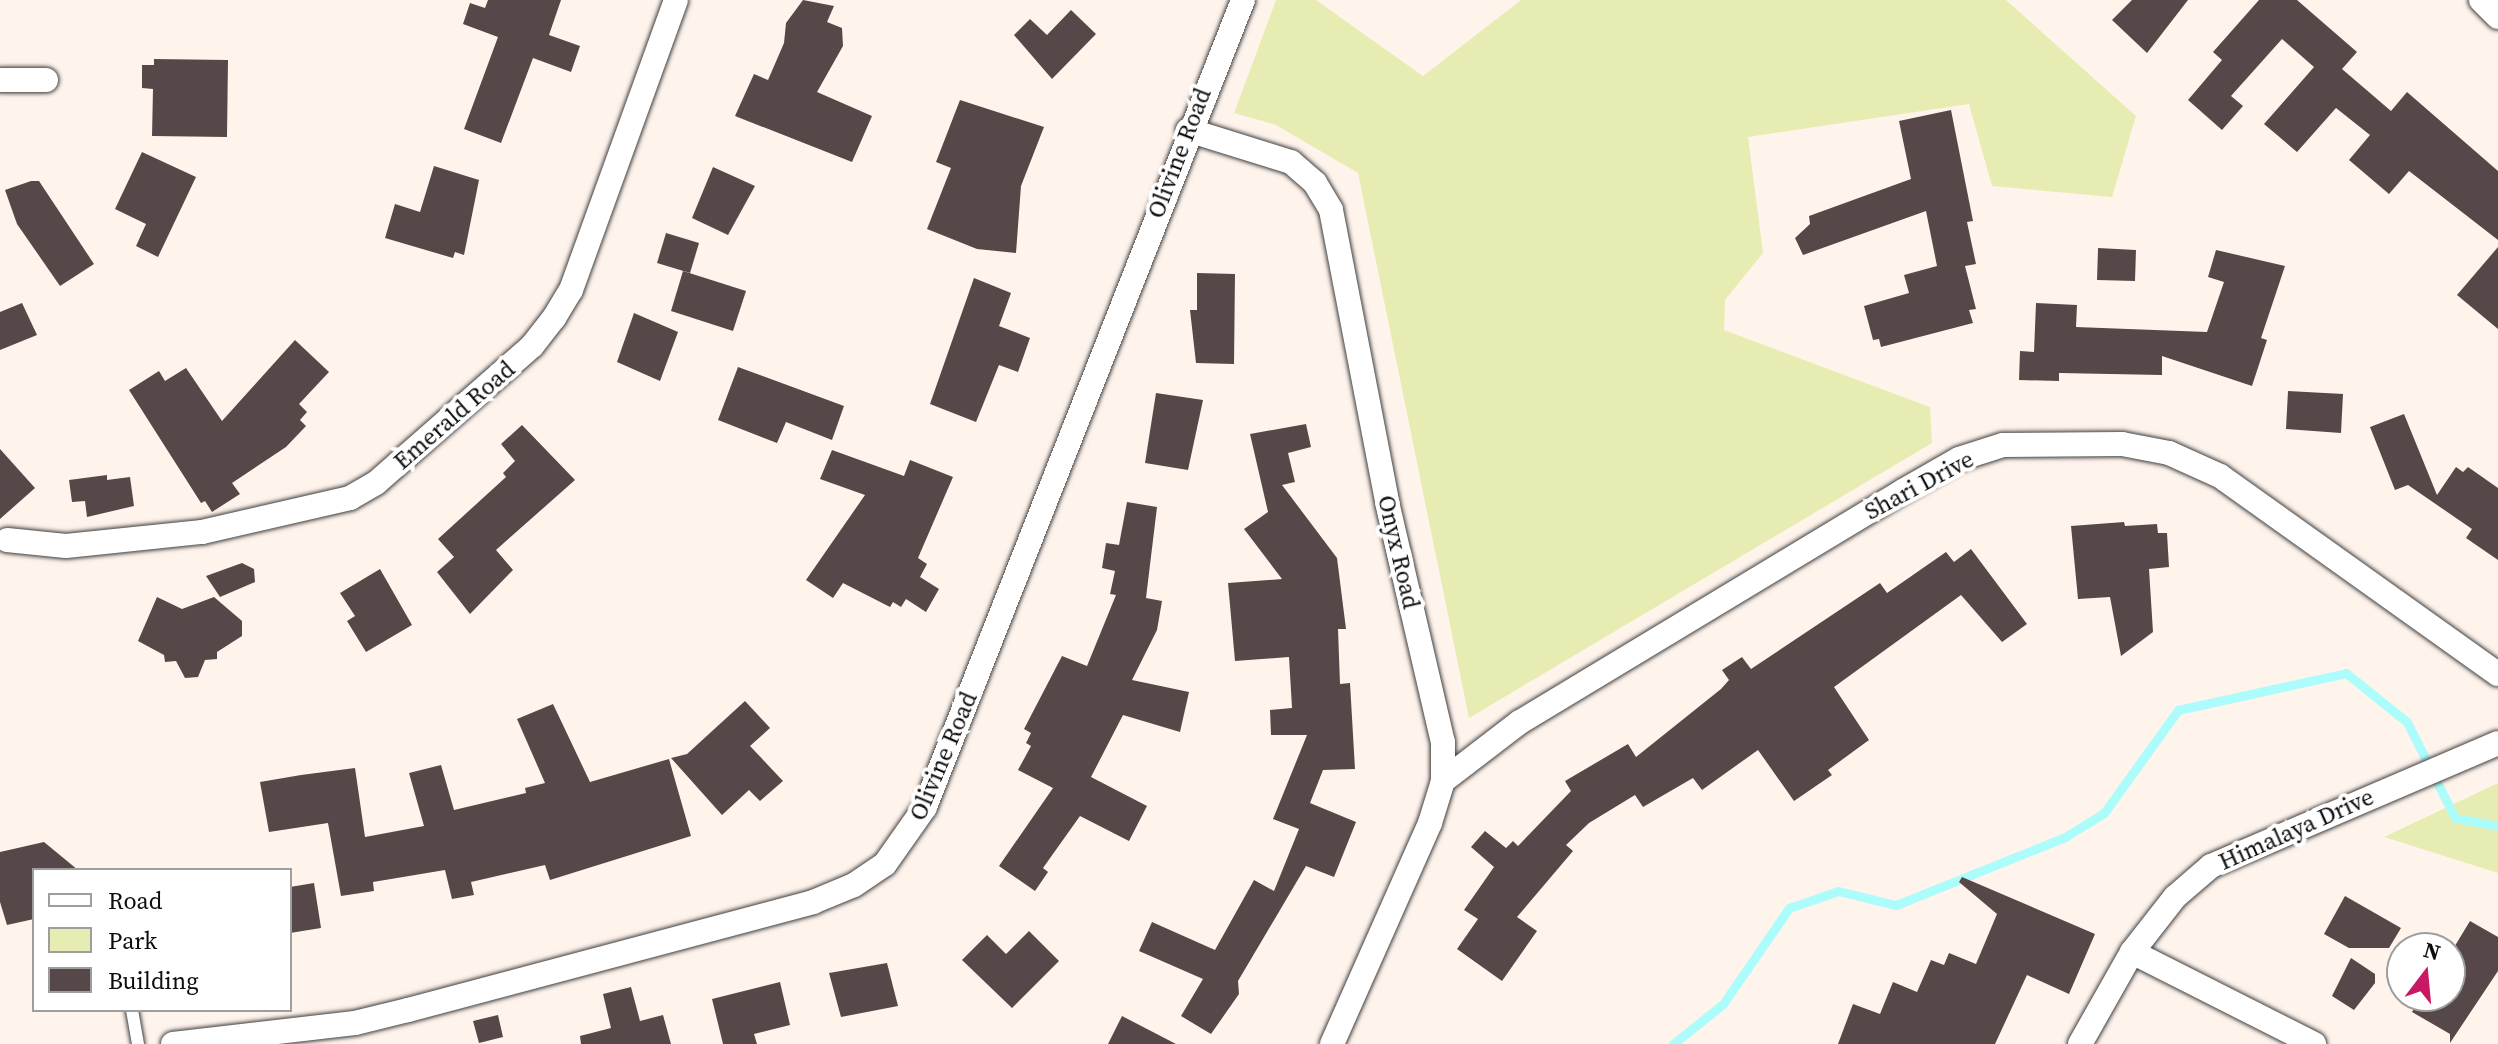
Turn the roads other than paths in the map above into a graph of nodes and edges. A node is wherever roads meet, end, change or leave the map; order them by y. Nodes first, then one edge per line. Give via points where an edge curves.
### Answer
1 (676, 0) edge
2 (1243, 0) edge
3 (2481, 0) edge
4 (2498, 17) edge
5 (0, 80) edge
6 (46, 80) dead end
7 (1188, 130) junction
8 (7, 540) dead end
9 (2498, 674) edge
10 (2498, 743) edge
11 (1443, 781) junction
12 (2132, 952) junction
13 (132, 1012) edge
14 (138, 1044) edge
15 (173, 1044) edge
16 (1332, 1044) edge
17 (2080, 1044) edge
18 (2314, 1044) edge

1 - 8 street, Emerald Road via 571,290 554,318 532,346 376,483 350,498 202,532 66,546
2 - 7 street, Olivine Road
3 - 4 street
5 - 6 street
7 - 11 street, Onyx Road via 1291,162 1315,183 1331,210 1387,502 1443,742
7 - 15 street, Olivine Road via 925,807 885,864 854,885 813,902 408,1010 355,1023
9 - 11 street, Shari Drive via 2220,476 2169,453 2122,444 2003,445 1959,459 1889,499 1520,722
10 - 12 street, Himalaya Drive via 2211,866 2175,897
11 - 16 street, Onyx Road via 1415,864
12 - 17 street, Himalaya Drive
12 - 18 street
13 - 14 lane

